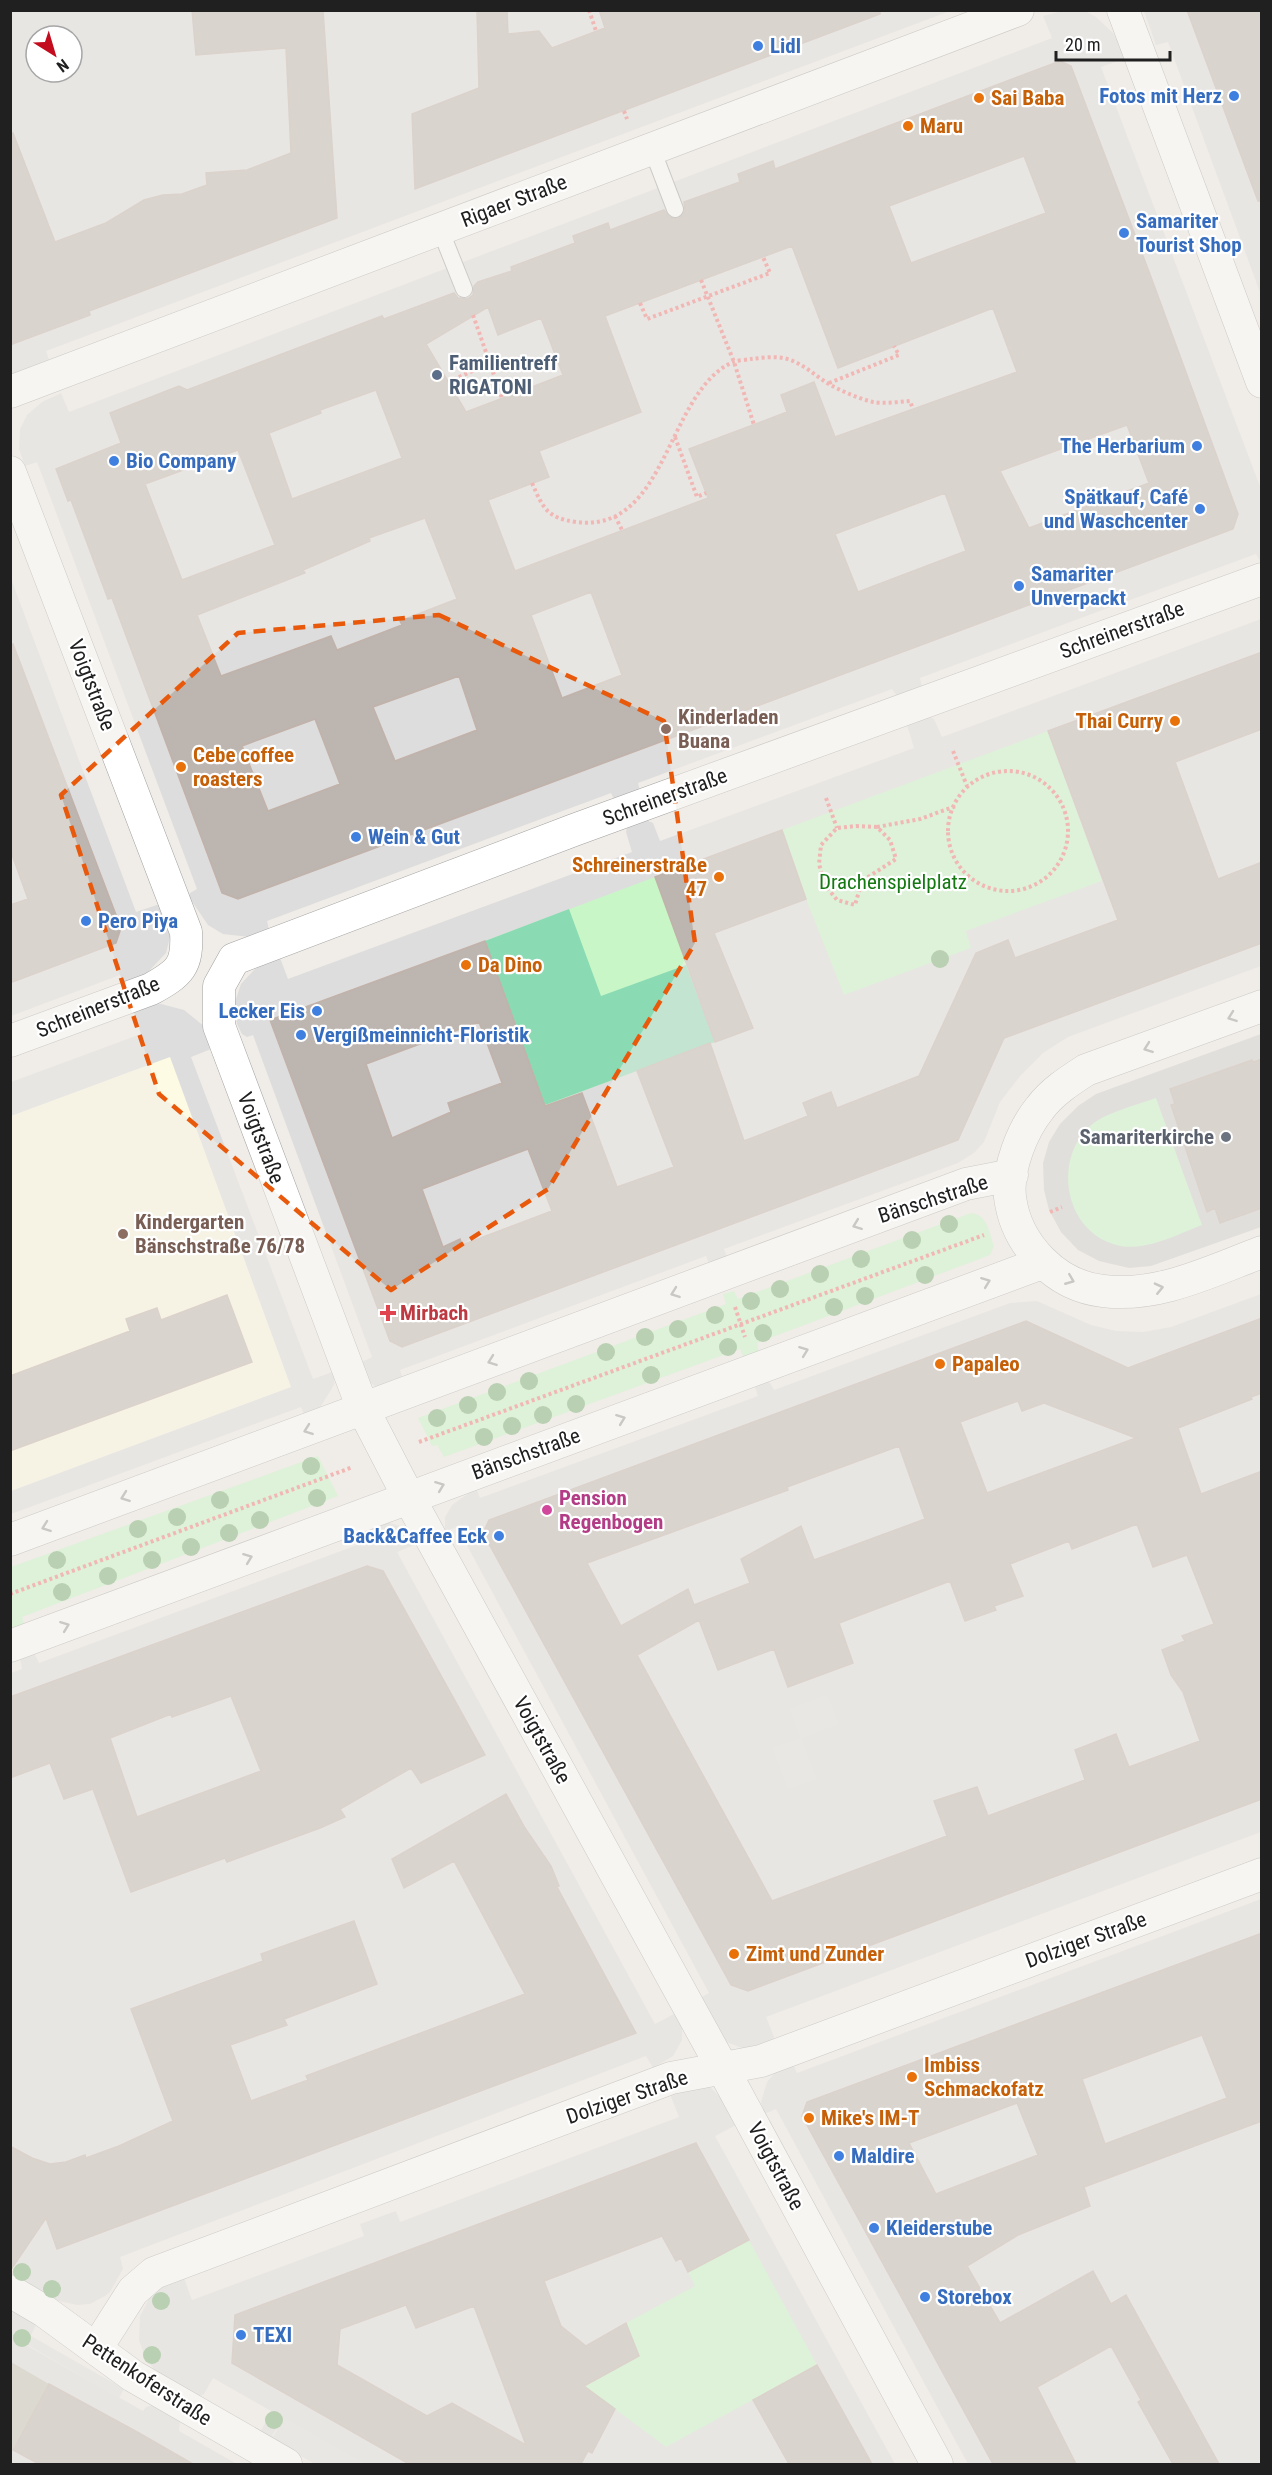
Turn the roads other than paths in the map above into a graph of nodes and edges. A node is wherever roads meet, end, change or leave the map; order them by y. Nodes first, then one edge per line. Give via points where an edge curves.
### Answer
1 (1018, 10) edge
2 (1123, 10) edge
3 (652, 149) junction
4 (675, 209) dead end
5 (440, 229) junction
6 (464, 289) road end
7 (1262, 382) edge
8 (10, 392) edge
9 (10, 472) edge
10 (1262, 579) edge
11 (182, 966) joint
12 (219, 986) joint
13 (1262, 1006) edge
14 (10, 1041) edge
15 (1012, 1175) junction
16 (1262, 1252) edge
17 (1042, 1263) junction
18 (363, 1409) junction
19 (409, 1498) junction
20 (10, 1540) edge
21 (10, 1646) edge
22 (1262, 1874) edge
23 (723, 2068) junction
24 (10, 2291) edge
25 (96, 2349) junction
26 (286, 2464) edge
27 (937, 2464) edge

1 - 3 street, Rigaer Straße
2 - 7 street
3 - 4 lane
3 - 5 street, Rigaer Straße
5 - 6 lane
5 - 8 street, Rigaer Straße
9 - 11 street, Voigtstraße via 186,932 188,954
10 - 12 street, Schreinerstraße via 255,951 234,960
11 - 14 street, Schreinerstraße via 171,978 151,989
12 - 18 street, Voigtstraße via 219,1026
13 -> 15 street, Bänschstraße via 1086,1070 1062,1086 1040,1107 1026,1130 1015,1155
15 - 17 street, Bänschstraße via 1010,1197 1018,1223
15 -> 18 street, Bänschstraße via 966,1184
17 -> 16 street, Bänschstraße via 1063,1278 1101,1291 1137,1293 1179,1284
19 -> 17 street, Bänschstraße
18 - 19 street, Voigtstraße
18 -> 20 street, Bänschstraße
21 -> 19 street, Bänschstraße
19 - 23 street, Voigtstraße
22 - 23 street, Dolziger Straße via 761,2061
23 - 25 street, Dolziger Straße via 671,2078 154,2272 133,2290
23 - 27 street, Voigtstraße
24 - 25 street, Pettenkoferstraße
25 - 26 street, Pettenkoferstraße via 158,2391

